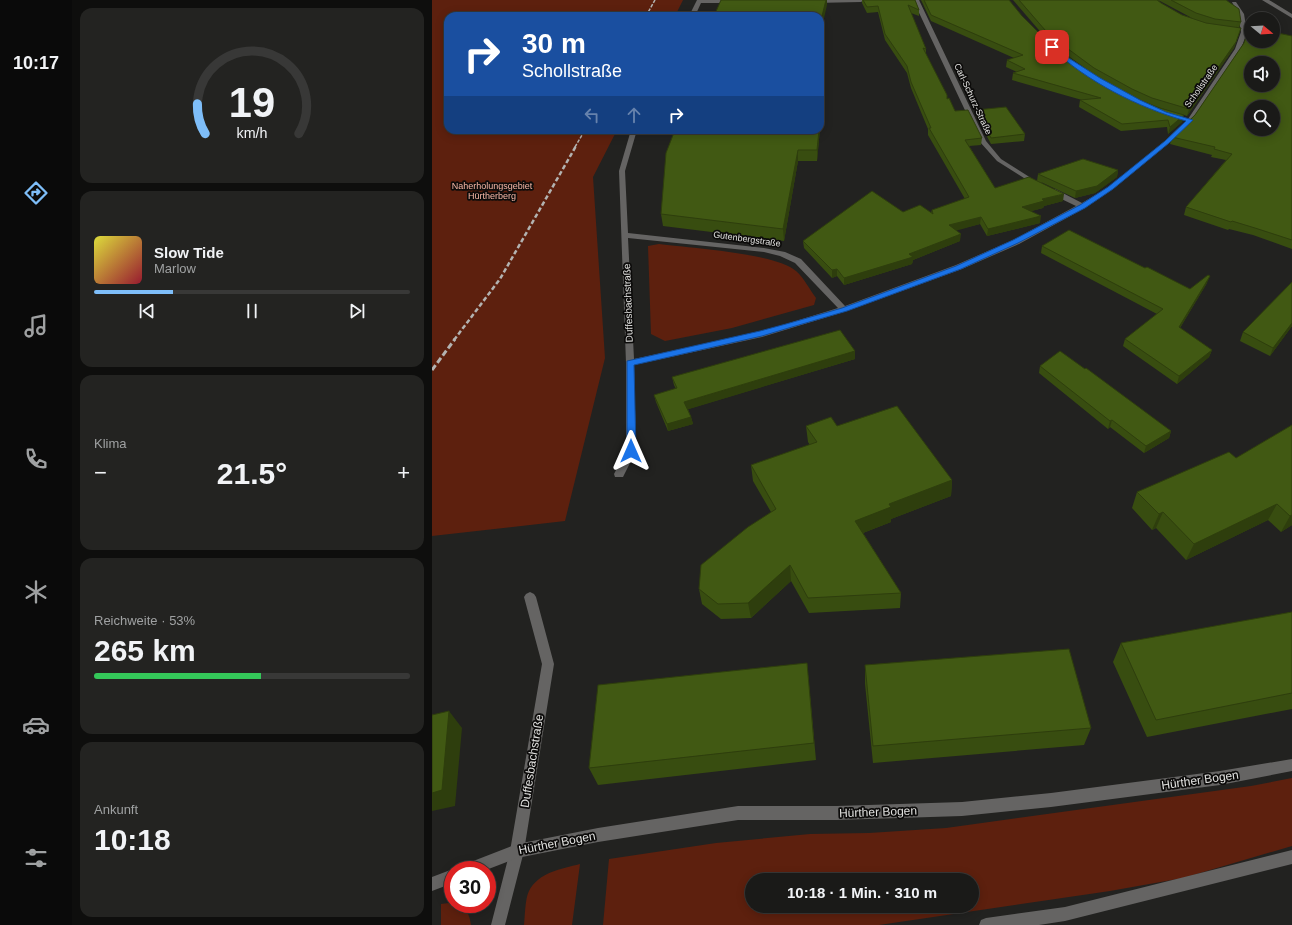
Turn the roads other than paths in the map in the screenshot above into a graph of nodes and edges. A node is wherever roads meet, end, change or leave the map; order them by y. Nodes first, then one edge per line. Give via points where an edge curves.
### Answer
1 (700, 0) edge
2 (861, 0) edge
3 (916, 0) edge
4 (1265, 0) edge
5 (737, 1) edge
6 (805, 1) edge
7 (1234, 3) dead end
8 (694, 12) edge
9 (1292, 16) edge
10 (633, 134) edge
11 (1042, 186) edge
12 (1048, 190) edge
13 (1082, 206) junction
14 (625, 235) junction
15 (844, 309) junction
16 (630, 363) junction
17 (619, 474) dead end
18 (530, 597) dead end
19 (1292, 765) edge
20 (517, 851) junction
21 (1292, 857) edge
22 (491, 861) edge
23 (444, 879) edge
24 (432, 884) edge
25 (498, 925) edge
26 (986, 925) edge

1 - 5 street
1 - 8 street
2 - 6 street
3 - 11 street, Carl-Schurz-Straße via 983,142 999,160 1028,180
4 - 9 street
7 - 13 street, Schollstraße via 1241,14 1238,49 1187,119 1167,142 1111,188
10 - 14 street, Duffesbachstraße via 622,177
12 - 13 street
13 - 15 street, Schollstraße via 1016,242 959,267
14 - 15 street, Gutenbergstraße via 782,254 798,261
14 - 16 street, Duffesbachstraße
15 - 16 street, Schollstraße via 762,334
16 - 17 street, Duffesbachstraße via 631,451
18 - 20 street, Duffesbachstraße via 548,664
19 - 20 street, Hürther Bogen via 1198,781 962,809 738,813
20 - 22 street, Hürther Bogen
20 - 25 street, Duffesbachstraße
21 - 26 street via 1065,914
23 - 24 street

